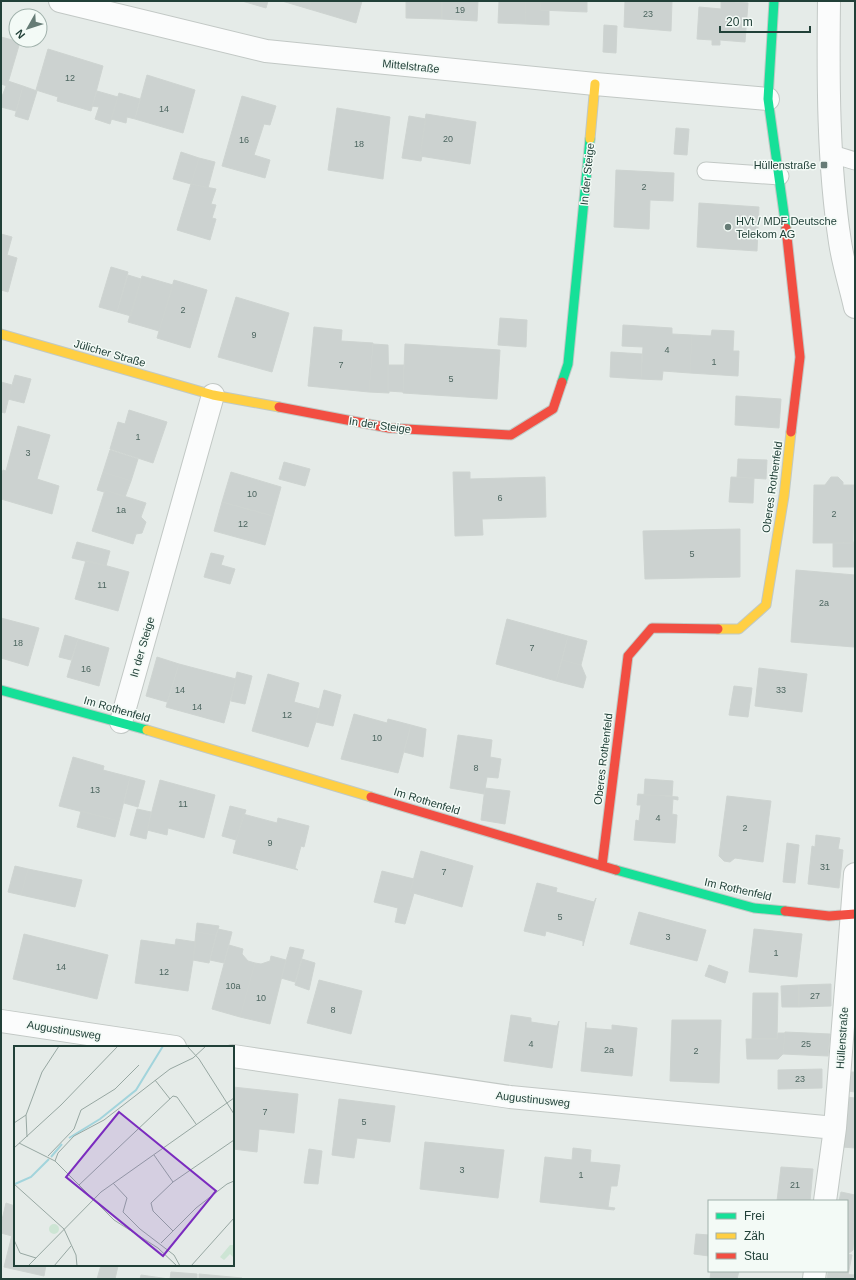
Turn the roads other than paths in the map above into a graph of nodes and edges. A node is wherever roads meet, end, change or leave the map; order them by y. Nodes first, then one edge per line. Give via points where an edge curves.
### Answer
1 (60, 1) edge
2 (774, 1) edge
3 (829, 1) edge
4 (595, 84) junction
5 (768, 99) junction
6 (832, 154) junction
7 (855, 162) edge
8 (706, 171) dead end
9 (780, 176) junction
10 (855, 307) edge
11 (1, 334) edge
12 (213, 395) junction
13 (1, 690) edge
14 (121, 722) junction
15 (602, 866) junction
16 (855, 874) edge
17 (853, 914) edge
18 (1, 1021) edge
19 (168, 1046) edge
20 (234, 1056) edge
21 (835, 1128) junction
22 (825, 1200) edge

1 - 4 street, Mittelstraße via 266,51
2 - 5 street, Oberes Rothenfeld
3 - 6 street via 828,93
4 - 5 street, Mittelstraße
4 - 12 street, In der Steige via 568,364 553,409 511,435 389,428
5 - 9 street, Oberes Rothenfeld
6 - 7 lane
6 - 10 street via 840,242
8 - 9 lane
9 - 15 street, Oberes Rothenfeld via 800,357 784,496 766,605 740,629 652,628 628,656
11 - 12 street, Jülicher Straße
12 - 14 street, In der Steige
13 - 14 street, Im Rothenfeld
14 - 15 street, Im Rothenfeld
15 - 17 street, Im Rothenfeld via 754,908 829,916
16 - 17 street, Hüllenstraße
17 - 21 street, Hüllenstraße
18 - 19 street, Augustinusweg
20 - 21 street, Augustinusweg via 510,1097
21 - 22 street, Hüllenstraße

